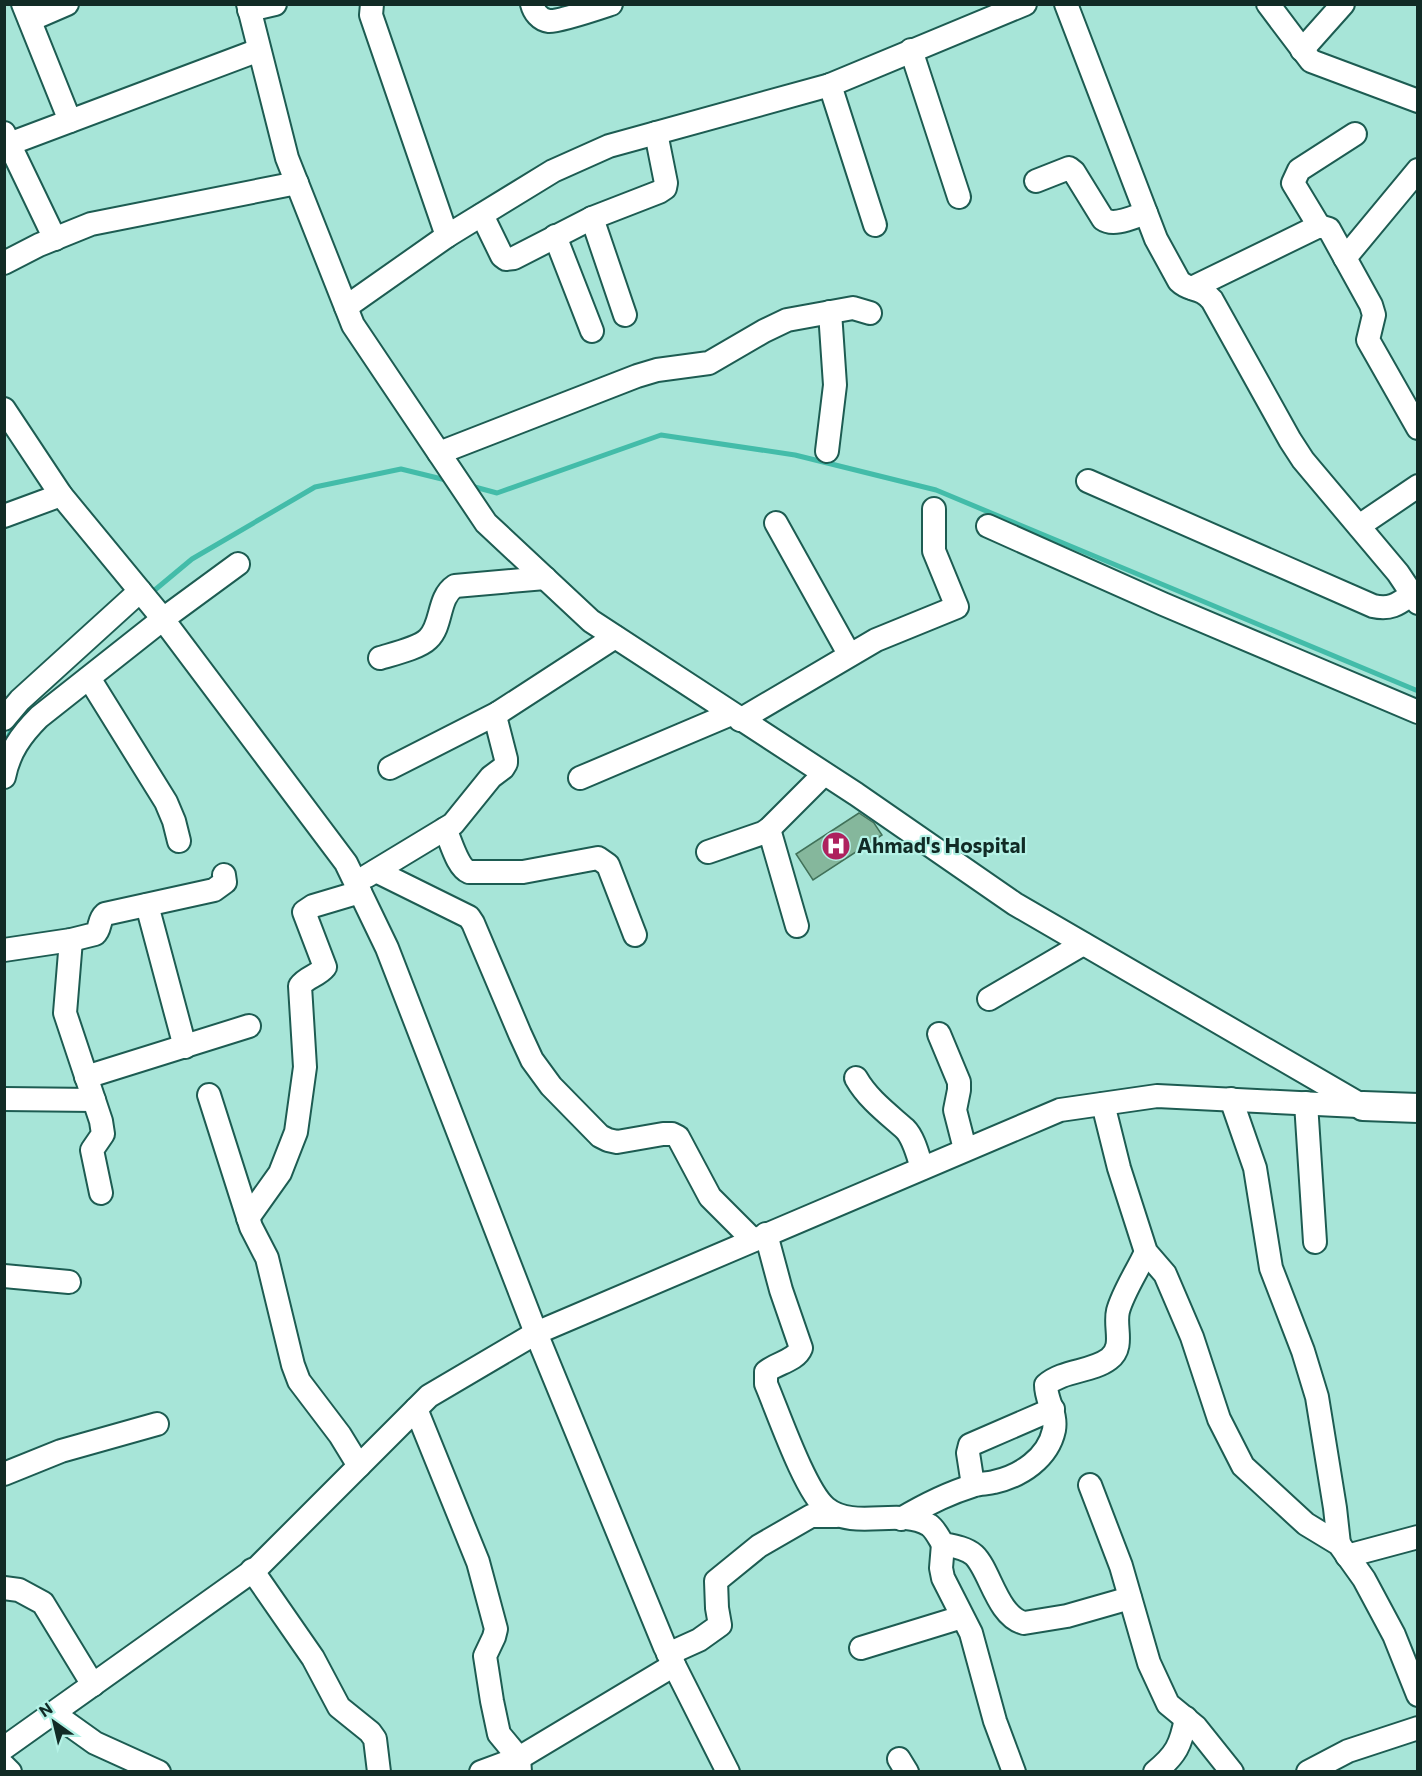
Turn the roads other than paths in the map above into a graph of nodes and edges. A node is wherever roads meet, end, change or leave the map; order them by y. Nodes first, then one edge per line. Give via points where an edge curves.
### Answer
1 (67, 4) edge
2 (275, 4) edge
3 (372, 4) edge
4 (532, 4) edge
5 (611, 4) edge
6 (1025, 4) edge
7 (1066, 4) edge
8 (1268, 4) edge
9 (1343, 4) edge
10 (248, 7) edge
11 (27, 12) edge
12 (259, 50) junction
13 (911, 50) junction
14 (1302, 50) junction
15 (830, 85) junction
16 (1418, 101) edge
17 (70, 121) junction
18 (656, 133) junction
19 (1355, 134) dead end
20 (7, 139) edge
21 (1418, 170) edge
22 (1036, 181) dead end
23 (297, 183) junction
24 (959, 197) dead end
25 (1146, 213) junction
26 (482, 215) junction
27 (592, 218) junction
28 (875, 225) dead end
29 (1319, 226) junction
30 (447, 236) junction
31 (555, 236) junction
32 (55, 239) junction
33 (1345, 258) junction
34 (4, 263) edge
35 (1192, 288) junction
36 (346, 307) junction
37 (830, 312) junction
38 (870, 313) dead end
39 (625, 315) dead end
40 (592, 331) dead end
41 (4, 409) edge
42 (1418, 428) edge
43 (14, 440) edge
44 (827, 450) dead end
45 (443, 459) junction
46 (1088, 481) dead end
47 (1418, 486) edge
48 (61, 495) junction
49 (934, 509) dead end
50 (4, 516) edge
51 (777, 523) dead end
52 (988, 526) dead end
53 (1359, 526) junction
54 (238, 564) dead end
55 (545, 578) junction
56 (142, 593) junction
57 (1415, 599) edge
58 (161, 616) junction
59 (615, 637) junction
60 (849, 654) junction
61 (380, 658) dead end
62 (89, 678) junction
63 (1418, 712) edge
64 (498, 713) junction
65 (736, 717) junction
66 (4, 719) edge
67 (390, 768) dead end
68 (824, 774) junction
69 (4, 777) edge
70 (580, 778) dead end
71 (445, 829) junction
72 (769, 829) junction
73 (179, 841) dead end
74 (708, 852) dead end
75 (376, 871) junction
76 (224, 875) dead end
77 (358, 887) junction
78 (147, 905) junction
79 (797, 926) dead end
80 (635, 935) dead end
81 (71, 940) junction
82 (1083, 944) junction
83 (4, 950) edge
84 (989, 999) dead end
85 (249, 1026) dead end
86 (939, 1034) dead end
87 (185, 1047) junction
88 (86, 1077) junction
89 (856, 1078) dead end
90 (209, 1095) dead end
91 (4, 1099) edge
92 (94, 1100) junction
93 (1231, 1100) junction
94 (1306, 1103) junction
95 (1103, 1104) junction
96 (1363, 1106) junction
97 (1418, 1108) edge
98 (965, 1149) junction
99 (922, 1168) junction
100 (101, 1193) dead end
101 (248, 1218) junction
102 (760, 1237) junction
103 (1315, 1242) dead end
104 (1146, 1252) junction
105 (4, 1276) edge
106 (69, 1282) dead end
107 (536, 1333) junction
108 (416, 1409) junction
109 (1053, 1409) junction
110 (157, 1424) dead end
111 (358, 1466) junction
112 (4, 1474) edge
113 (973, 1485) junction
114 (1090, 1485) dead end
115 (837, 1516) junction
116 (900, 1519) junction
117 (1418, 1537) edge
118 (943, 1544) junction
119 (1343, 1550) junction
120 (252, 1570) junction
121 (4, 1588) edge
122 (1130, 1598) junction
123 (962, 1617) junction
124 (861, 1648) dead end
125 (671, 1659) junction
126 (93, 1685) junction
127 (1418, 1695) edge
128 (53, 1713) junction
129 (1186, 1718) junction
130 (1418, 1728) edge
131 (4, 1748) edge
132 (519, 1765) edge
133 (4, 1766) edge
134 (10, 1772) edge
135 (159, 1772) edge
136 (379, 1772) edge
137 (481, 1772) edge
138 (728, 1772) edge
139 (1014, 1772) edge
140 (1155, 1772) edge
141 (1232, 1772) edge
142 (1308, 1772) edge

1 - 11 street
2 - 10 street
3 - 30 street via 371,15
4 - 5 street via 540,17 550,21
6 - 13 street
7 - 25 street
8 - 14 street
9 - 14 street
10 - 12 street
11 - 17 street
12 - 17 street
12 - 23 street
13 - 15 street
13 - 24 street
14 - 16 street via 1311,62
15 - 18 street
15 - 28 street
17 - 20 street
18 - 26 street via 609,146 553,171
18 - 27 street via 665,188
19 - 29 street via 1294,177 1293,183
20 - 32 street
21 - 33 street
22 - 25 street via 1068,168 1108,222
23 - 32 street via 91,224
23 - 36 street
25 - 35 street via 1179,281
26 - 30 street
26 - 31 street via 506,259
27 - 31 street
27 - 39 street
29 - 33 street via 1329,229
29 - 35 street
30 - 36 street
31 - 40 street
32 - 34 street
33 - 42 street via 1374,315 1368,340
35 - 53 street via 1212,300 1303,460
36 - 45 street via 352,325
37 - 38 street via 853,308
37 - 44 street via 835,385
37 - 45 street via 778,324 709,363 637,376
41 - 43 street
43 - 48 street
45 - 55 street via 486,523
46 - 57 street via 1373,606 1384,609
47 - 53 street
48 - 50 street
48 - 56 street
49 - 60 street via 934,551 957,606
51 - 60 street
52 - 63 street
53 - 57 street
54 - 58 street
55 - 59 street via 591,621
55 - 61 street via 455,586 445,596 429,639
56 - 58 street
56 - 66 street via 20,700
58 - 62 street
58 - 77 street via 346,863
59 - 64 street
59 - 65 street
60 - 65 street
62 - 69 street via 23,733
62 - 73 street via 166,802
64 - 67 street
64 - 71 street via 496,720 506,763
65 - 68 street
65 - 70 street
68 - 72 street
68 - 82 street via 1015,904
71 - 75 street
71 - 80 street via 461,865 470,872 523,872 604,860
72 - 74 street
72 - 79 street
75 - 77 street
75 - 102 street via 469,917 532,1060 551,1086 600,1136 617,1142 663,1134 678,1137 710,1197
76 - 78 street via 225,882 214,890
77 - 101 street via 304,912 325,967 300,986 305,1067 296,1132 280,1173
77 - 107 street via 387,948
78 - 81 street via 105,914 98,932
78 - 87 street
81 - 83 street
81 - 88 street via 65,1013
82 - 84 street
82 - 96 street
85 - 87 street
86 - 98 street via 959,1082 955,1110
87 - 88 street
88 - 92 street
89 - 99 street via 905,1129
90 - 101 street
91 - 92 street
92 - 100 street via 103,1134 92,1150
93 - 94 street
93 - 95 street via 1157,1096
93 - 119 street via 1255,1168 1271,1268 1317,1397
94 - 96 street
94 - 103 street
95 - 98 street via 1060,1110
95 - 104 street
96 - 97 main road
98 - 99 street
99 - 102 street
101 - 111 street via 267,1257 299,1381
102 - 107 street
102 - 115 street via 801,1348 766,1372 766,1384 819,1500
104 - 109 street via 1120,1306 1118,1348 1114,1355 1103,1363 1050,1381 1046,1392
104 - 119 street via 1165,1274 1192,1337 1219,1419 1243,1467 1306,1524
105 - 106 street
107 - 108 street via 429,1396
107 - 125 street
108 - 111 street
108 - 132 street via 478,1562 495,1629 485,1656 492,1701 499,1734
109 - 113 street via 1054,1430 1041,1455 1011,1477
109 - 113 street via 970,1445
110 - 112 street via 61,1451
111 - 120 street
113 - 116 street
114 - 122 street
115 - 116 street
115 - 125 street via 811,1516 759,1545 716,1581 720,1624
116 - 118 street via 931,1526
117 - 119 street
118 - 122 street via 973,1555 1018,1622 1067,1616
118 - 123 street via 943,1578
119 - 127 street via 1364,1579 1394,1635
120 - 126 street
120 - 136 street via 316,1664 339,1707 375,1739
121 - 126 street via 19,1590 43,1603
122 - 129 street via 1149,1663 1168,1704
123 - 124 street
123 - 139 street via 971,1633 995,1721
125 - 132 street
125 - 138 street
126 - 128 street
128 - 131 street
128 - 135 street via 95,1743
129 - 140 street via 1178,1748
129 - 141 street
130 - 142 street via 1348,1751
132 - 137 street
133 - 134 street

